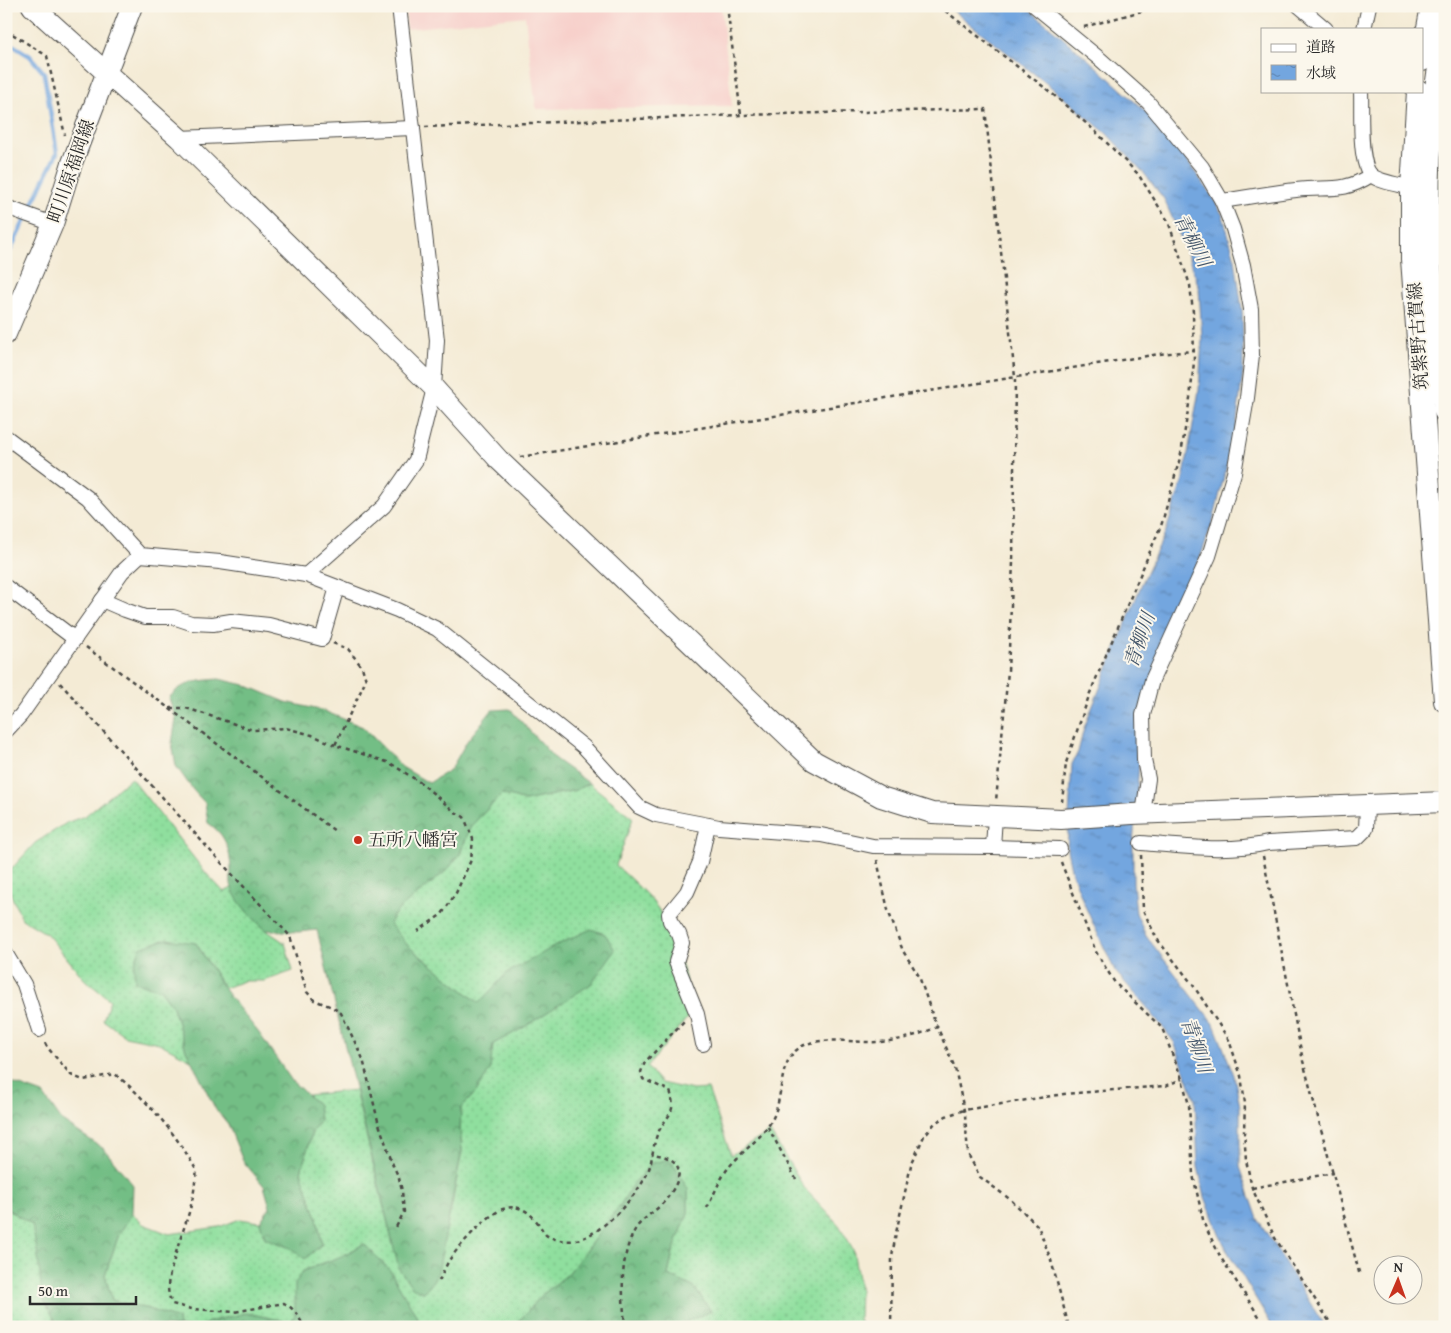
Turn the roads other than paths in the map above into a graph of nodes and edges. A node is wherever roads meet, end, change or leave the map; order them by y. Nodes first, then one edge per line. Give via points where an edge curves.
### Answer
1 (32, 6) edge
2 (132, 6) edge
3 (399, 6) edge
4 (1035, 6) edge
5 (1298, 6) edge
6 (1369, 6) edge
7 (1432, 6) edge
8 (1325, 28) edge
9 (1364, 28) edge
10 (1445, 37) edge
11 (1424, 49) edge
12 (106, 73) junction
13 (1361, 92) edge
14 (1418, 92) edge
15 (413, 128) junction
16 (179, 138) junction
17 (1371, 175) junction
18 (1412, 188) junction
19 (1222, 201) junction
20 (6, 207) edge
21 (53, 224) junction
22 (6, 334) edge
23 (434, 388) junction
24 (1445, 411) edge
25 (6, 437) edge
26 (140, 555) junction
27 (306, 575) junction
28 (6, 587) edge
29 (337, 587) junction
30 (102, 600) junction
31 (75, 639) junction
32 (1445, 701) edge
33 (6, 731) edge
34 (1445, 802) edge
35 (1367, 805) junction
36 (1137, 814) junction
37 (995, 817) junction
38 (708, 825) junction
39 (1141, 843) road end
40 (993, 847) junction
41 (1060, 849) road end
42 (6, 954) edge
43 (39, 1030) road end
44 (703, 1044) dead end

1 - 12 street
2 - 12 street, 町川原福岡線
3 - 15 street
4 - 19 street via 1148,102 1202,167
5 - 8 street
6 - 9 street
7 - 11 main road
10 - 24 main road, 筑紫野古賀線 via 1434,102 1429,185 1430,260
12 - 16 street
12 - 21 street, 町川原福岡線
13 - 17 street via 1363,152
14 - 18 main road, 筑紫野古賀線
15 - 16 street
15 - 23 street via 437,340
16 - 23 street
17 - 18 street
17 - 19 street via 1344,188 1298,190
18 - 32 main road, 筑紫野古賀線 via 1412,259
19 - 36 street via 1243,265 1251,308 1252,355 1247,398 1234,473 1209,556 1152,680 1143,715 1148,780
20 - 21 street
21 - 22 street, 町川原福岡線
23 - 27 street via 416,460 384,506
23 - 37 street via 499,460 814,761 881,797 932,813
25 - 26 street via 88,498
26 - 27 street via 220,562
26 - 30 street via 122,572
27 - 29 street
28 - 31 street
29 - 30 street via 322,639 269,625 231,621 213,624 173,617 145,617
29 - 38 street via 397,610 437,630 584,747 639,807
30 - 31 street
31 - 33 street
34 - 35 street
35 - 36 street
35 - 39 street via 1366,829 1356,838 1203,848
36 - 37 street via 1067,819
37 - 40 street
38 - 40 street via 821,835 874,846
38 - 44 street via 700,862 687,892 669,914 682,944 676,962 695,1010
40 - 41 street
42 - 43 street via 24,984

